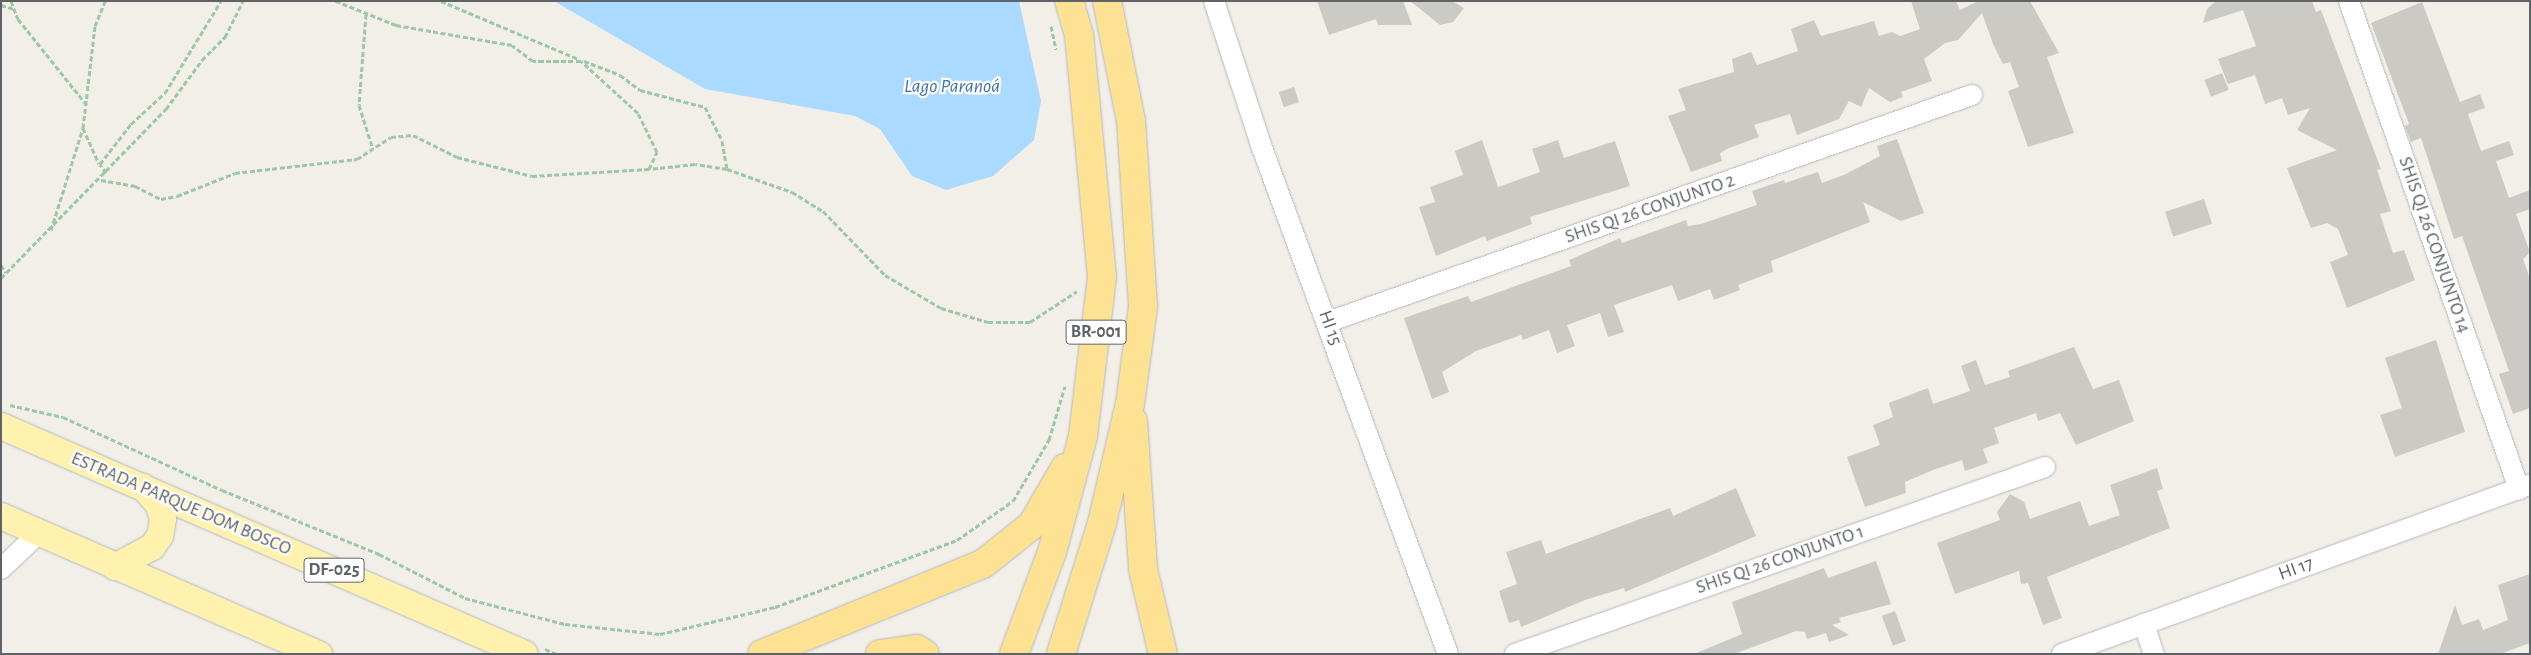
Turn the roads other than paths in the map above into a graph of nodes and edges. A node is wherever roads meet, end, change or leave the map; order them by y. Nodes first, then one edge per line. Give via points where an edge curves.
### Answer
1 (1069, 1) edge
2 (1107, 1) edge
3 (1214, 1) edge
4 (2349, 1) edge
5 (1972, 95) dead end
6 (1328, 322) junction
7 (1130, 404) junction
8 (1, 426) edge
9 (1083, 436) junction
10 (2045, 467) dead end
11 (142, 487) junction
12 (2524, 487) edge
13 (1, 516) edge
14 (39, 533) junction
15 (2, 562) edge
16 (115, 567) junction
17 (2144, 624) junction
18 (319, 654) edge
19 (525, 654) edge
20 (762, 654) edge
21 (880, 654) edge
22 (925, 654) edge
23 (1014, 654) edge
24 (1061, 654) edge
25 (1163, 654) edge
26 (1448, 654) edge
27 (1514, 654) edge
28 (2062, 654) edge
29 (2154, 654) edge

1 - 9 highway, BR-001 via 1079,35 1102,277
2 - 7 highway, BR-001 via 1131,121 1140,223 1143,306
3 - 6 street, HI 15 via 1261,145
4 - 12 street, SHIS QI 26 CONJUNTO 14
5 - 6 street, SHIS QI 26 CONJUNTO 2
6 - 26 street, HI 15
7 - 24 highway, BR-001 via 1102,524
7 - 25 highway via 1137,438 1143,569
8 - 11 main road, ESTRADA PARQUE DOM BOSCO / DF-025
9 - 20 highway via 1032,525 983,564
9 - 23 highway, BR-001 via 1052,552
10 - 27 street, SHIS QI 26 CONJUNTO 1
11 - 16 main road via 158,504 164,519 160,536 147,551
11 - 19 main road, ESTRADA PARQUE DOM BOSCO / DF-025
12 - 17 street, HI 17
13 - 14 main road
14 - 15 street
14 - 16 main road
16 - 18 main road
17 - 28 street, HI 17
17 - 29 street
21 - 22 highway via 917,649

